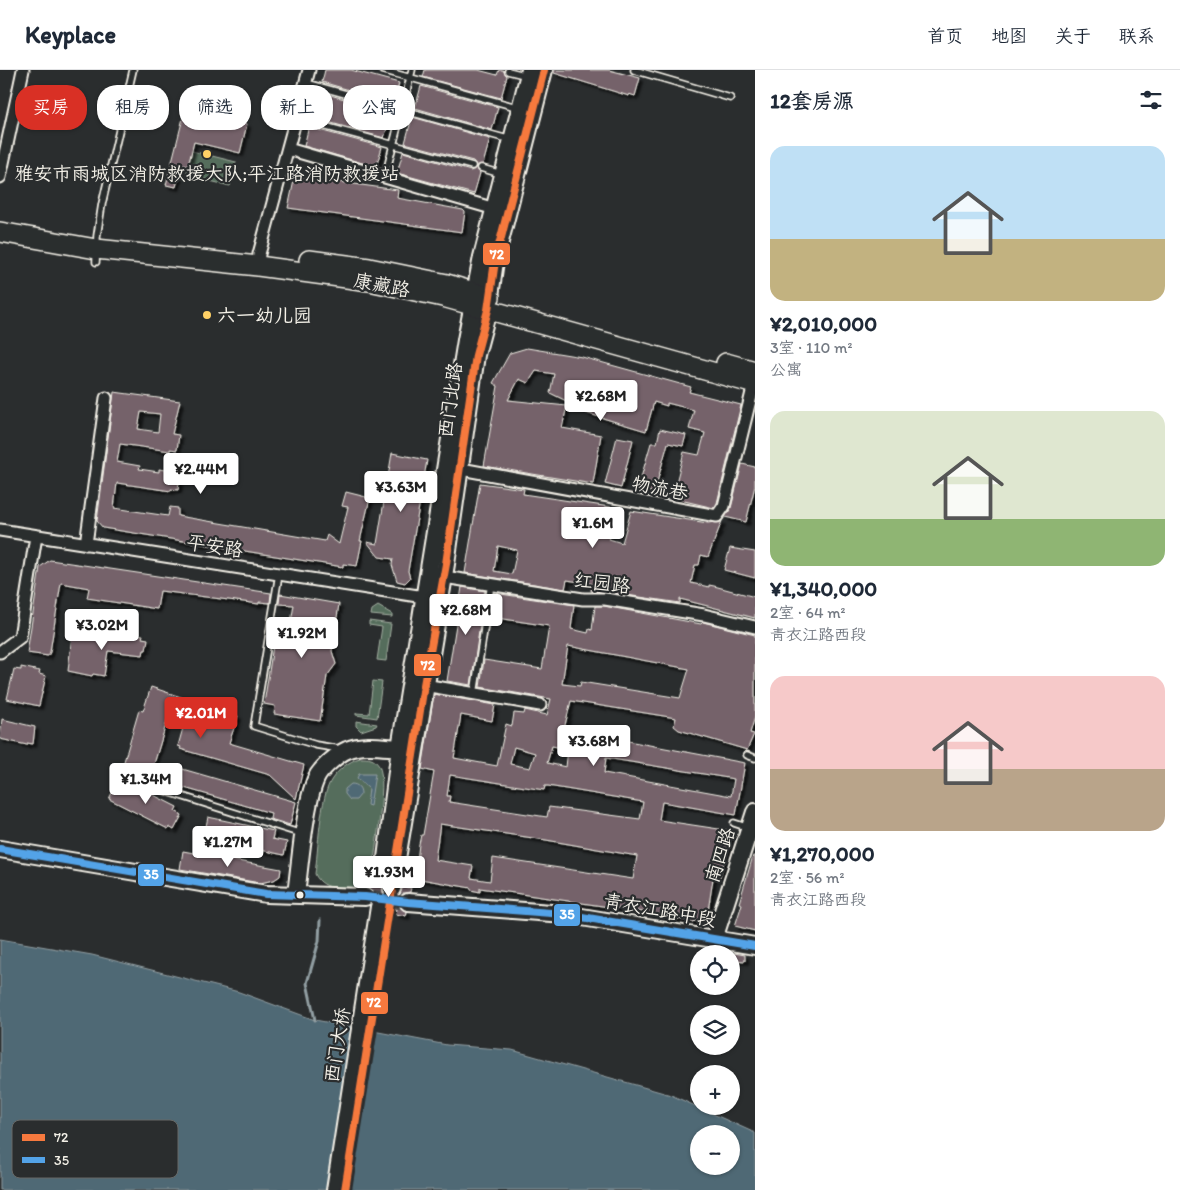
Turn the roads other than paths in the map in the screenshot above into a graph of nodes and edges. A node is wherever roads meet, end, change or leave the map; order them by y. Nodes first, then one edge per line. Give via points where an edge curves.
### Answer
1 (23, 70) edge
2 (133, 70) edge
3 (309, 70) edge
4 (382, 70) edge
5 (412, 70) edge
6 (544, 70) edge
7 (634, 70) edge
8 (508, 71) edge
9 (529, 73) edge
10 (410, 78) junction
11 (306, 84) joint
12 (408, 85) edge
13 (343, 94) edge
14 (730, 98) dead end
15 (520, 108) junction
16 (415, 114) edge
17 (333, 128) edge
18 (293, 130) edge
19 (397, 130) edge
20 (512, 140) junction
21 (393, 144) junction
22 (288, 149) junction
23 (472, 166) dead end
24 (481, 168) dead end
25 (504, 175) junction
26 (385, 177) junction
27 (0, 178) edge
28 (494, 209) junction
29 (0, 222) edge
30 (0, 232) edge
31 (96, 249) junction
32 (258, 260) junction
33 (481, 302) junction
34 (754, 380) edge
35 (106, 398) dead end
36 (461, 469) junction
37 (0, 530) edge
38 (36, 536) junction
39 (86, 544) junction
40 (279, 574) junction
41 (444, 576) junction
42 (491, 584) junction
43 (424, 597) junction
44 (755, 628) edge
45 (0, 652) edge
46 (424, 685) junction
47 (474, 694) junction
48 (540, 706) dead end
49 (400, 748) junction
50 (347, 750) junction
51 (747, 755) dead end
52 (755, 758) edge
53 (159, 789) dead end
54 (755, 812) edge
55 (304, 835) junction
56 (0, 848) edge
57 (296, 894) junction
58 (365, 897) tunnel mouth
59 (408, 902) tunnel mouth
60 (714, 939) junction
61 (755, 946) edge
62 (335, 1190) edge
63 (345, 1190) edge

1 - 27 street
2 - 31 lane
3 - 11 street
4 - 10 lane
5 - 10 lane
6 - 33 main road, 西门北路 via 495,260
7 - 14 lane
8 - 9 lane
9 - 15 main road, 西门北路
10 - 12 lane
10 - 15 lane
11 - 13 lane
15 - 20 main road, 西门北路
16 - 20 lane
17 - 21 lane
18 - 22 street
19 - 21 lane
20 - 25 main road, 西门北路
21 - 23 lane
21 - 26 lane
22 - 26 street
22 - 32 street
24 - 25 lane
25 - 28 main road, 西门北路
26 - 28 street
28 - 33 main road, 西门北路
29 - 31 main road, 康藏路
30 - 31 main road, 康藏路
31 - 32 main road, 康藏路
32 - 33 main road, 康藏路 via 369,268 447,284
33 - 34 main road, 康藏路
33 - 36 main road, 西门北路
33 - 43 main road, 西门北路
34 - 36 street, 物流巷 via 724,506 717,519
35 - 39 street
36 - 41 main road, 西门北路
37 - 38 street, 平安路
38 - 39 street, 平安路
38 - 45 street via 20,637
39 - 40 street, 平安路
40 - 43 street, 平安路
40 - 50 lane via 254,726 316,745
41 - 42 street, 红园路
41 - 46 main road, 西门北路
42 - 44 street, 红园路 via 704,615
42 - 47 lane
43 - 49 main road, 西门北路
46 - 47 street
46 - 49 main road, 西门北路 via 387,888
47 - 48 street
49 - 50 main road via 363,746
50 - 55 main road via 318,775
51 - 52 lane
53 - 55 lane
54 - 60 main road, 南四路 via 742,826
55 - 57 main road
56 - 57 main road via 266,894
57 - 58 main road
59 - 60 main road, 青衣江路中段 via 564,914
60 - 61 main road, 青衣江路中段
62 - 63 main road, 西门大桥 via 384,907

